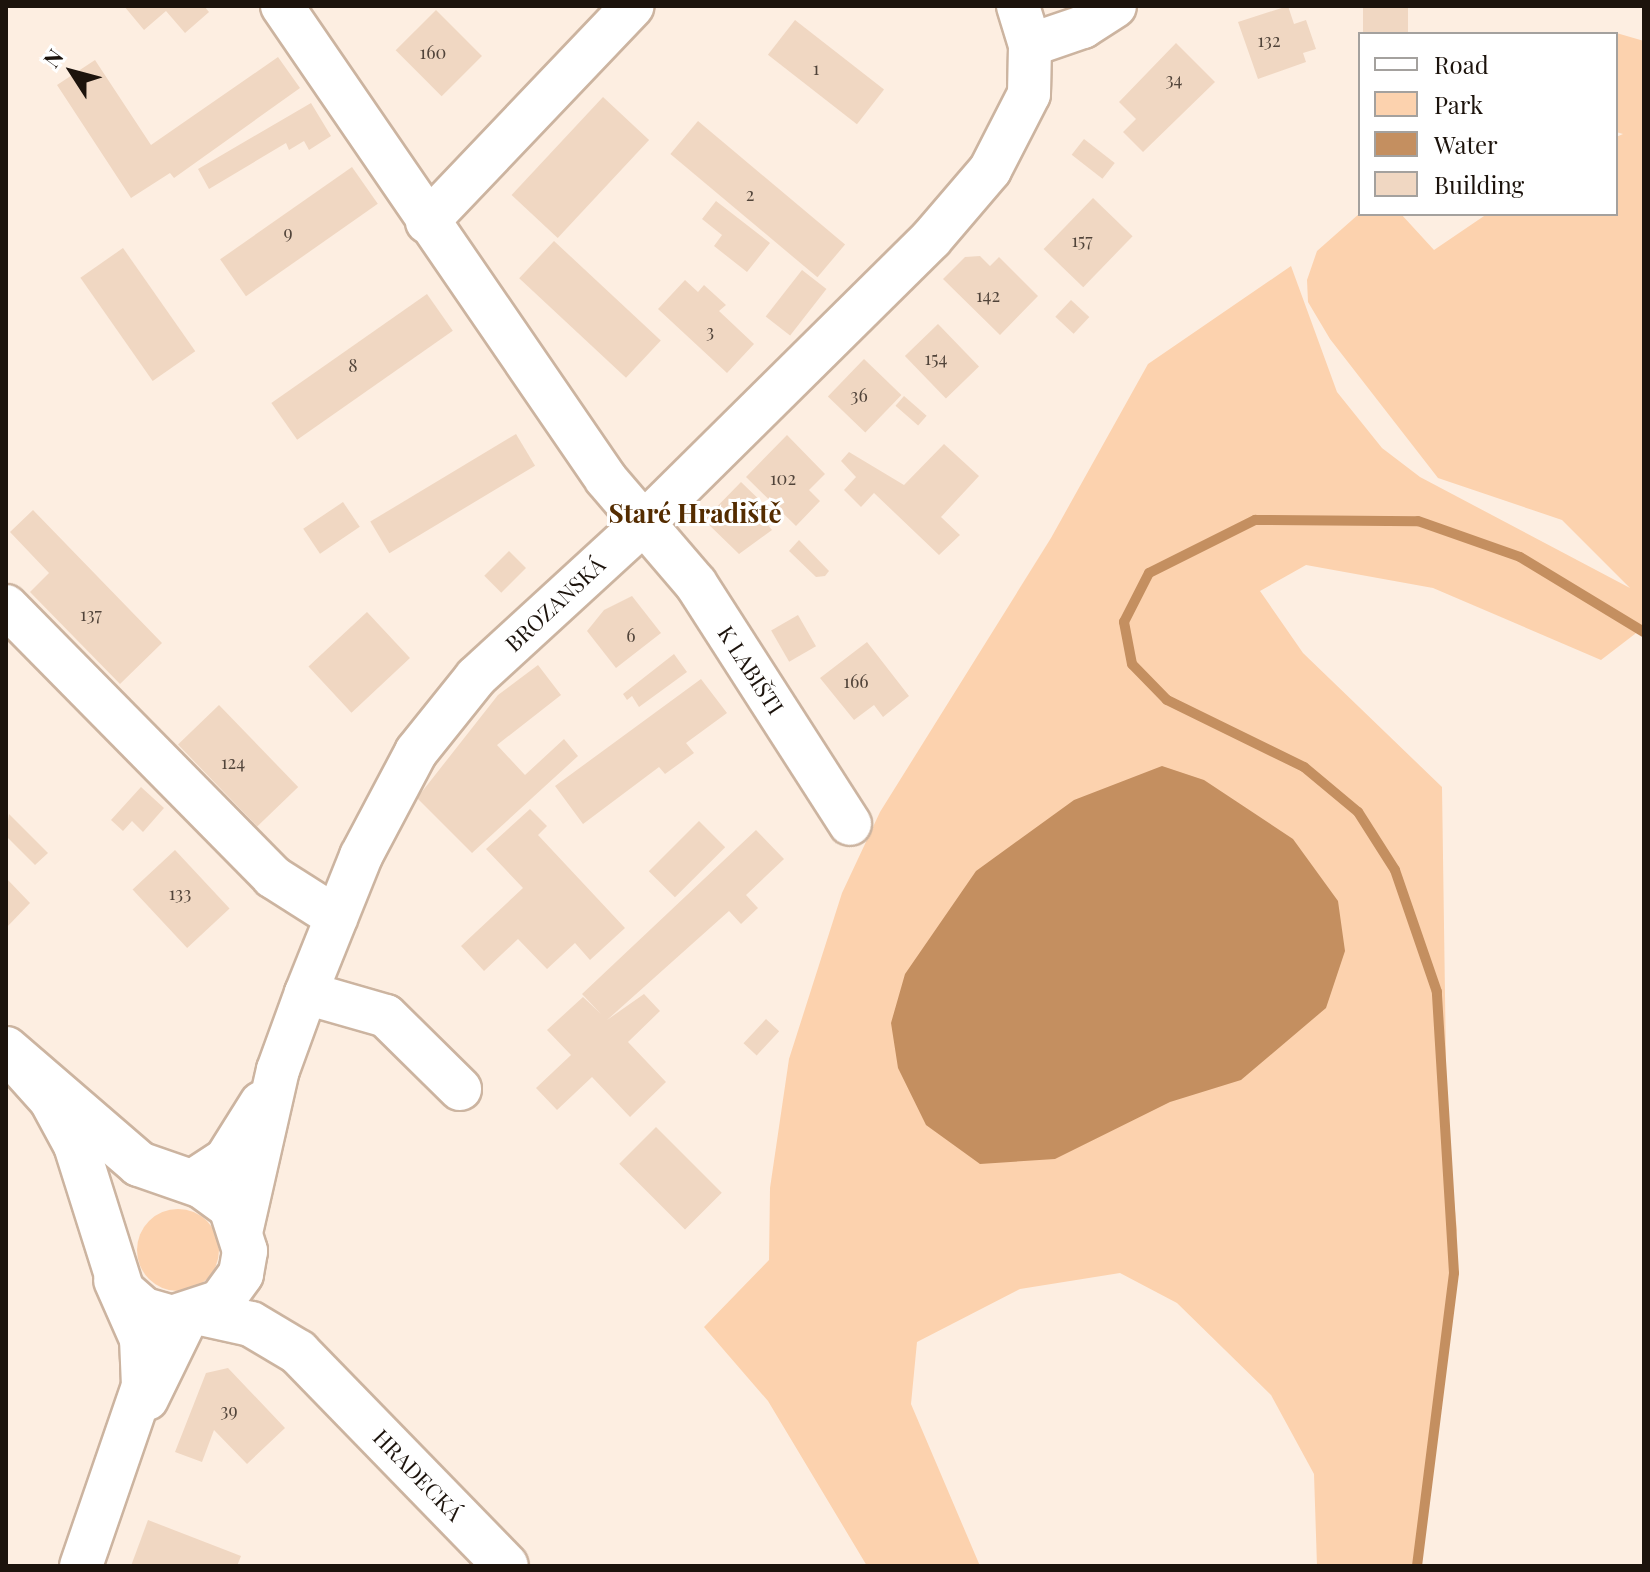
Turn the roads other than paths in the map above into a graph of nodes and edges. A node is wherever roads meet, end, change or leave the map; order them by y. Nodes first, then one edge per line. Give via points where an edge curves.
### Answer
1 (282, 6) edge
2 (633, 6) edge
3 (1115, 6) edge
4 (1024, 25) edge
5 (427, 222) junction
6 (645, 522) junction
7 (6, 606) edge
8 (850, 824) dead end
9 (336, 917) junction
10 (306, 993) junction
11 (11, 1054) edge
12 (278, 1070) junction
13 (460, 1089) dead end
14 (185, 1182) junction
15 (243, 1240) junction
16 (112, 1271) junction
17 (194, 1315) junction
18 (331, 1384) junction
19 (127, 1444) junction
20 (81, 1566) edge
21 (506, 1566) edge

1 - 5 street, K LABIŠTI
2 - 5 street
3 - 4 street via 1083,27
4 - 6 street, BROZANSKÁ via 1029,94 990,170 931,239
5 - 6 street, K LABIŠTI via 606,479
6 - 8 street, K LABIŠTI via 696,584
6 - 9 street, BROZANSKÁ via 441,717 385,804
7 - 9 street via 273,877
9 - 10 street, BROZANSKÁ
10 - 12 street, BROZANSKÁ
10 - 13 street via 386,1016
11 - 14 main road via 139,1164
11 - 16 main road via 51,1099 76,1145
12 - 14 street, BROZANSKÁ via 226,1159
12 - 15 street, BROZANSKÁ
14 - 15 main road via 223,1198
14 - 16 main road via 152,1185 120,1210
15 - 17 main road via 235,1284
15 - 18 main road, HRADECKÁ via 275,1313
16 - 17 main road via 144,1310
16 - 19 street via 135,1320 145,1369
17 - 18 main road, HRADECKÁ via 272,1335
17 - 19 street
18 - 21 main road, HRADECKÁ
19 - 20 street

